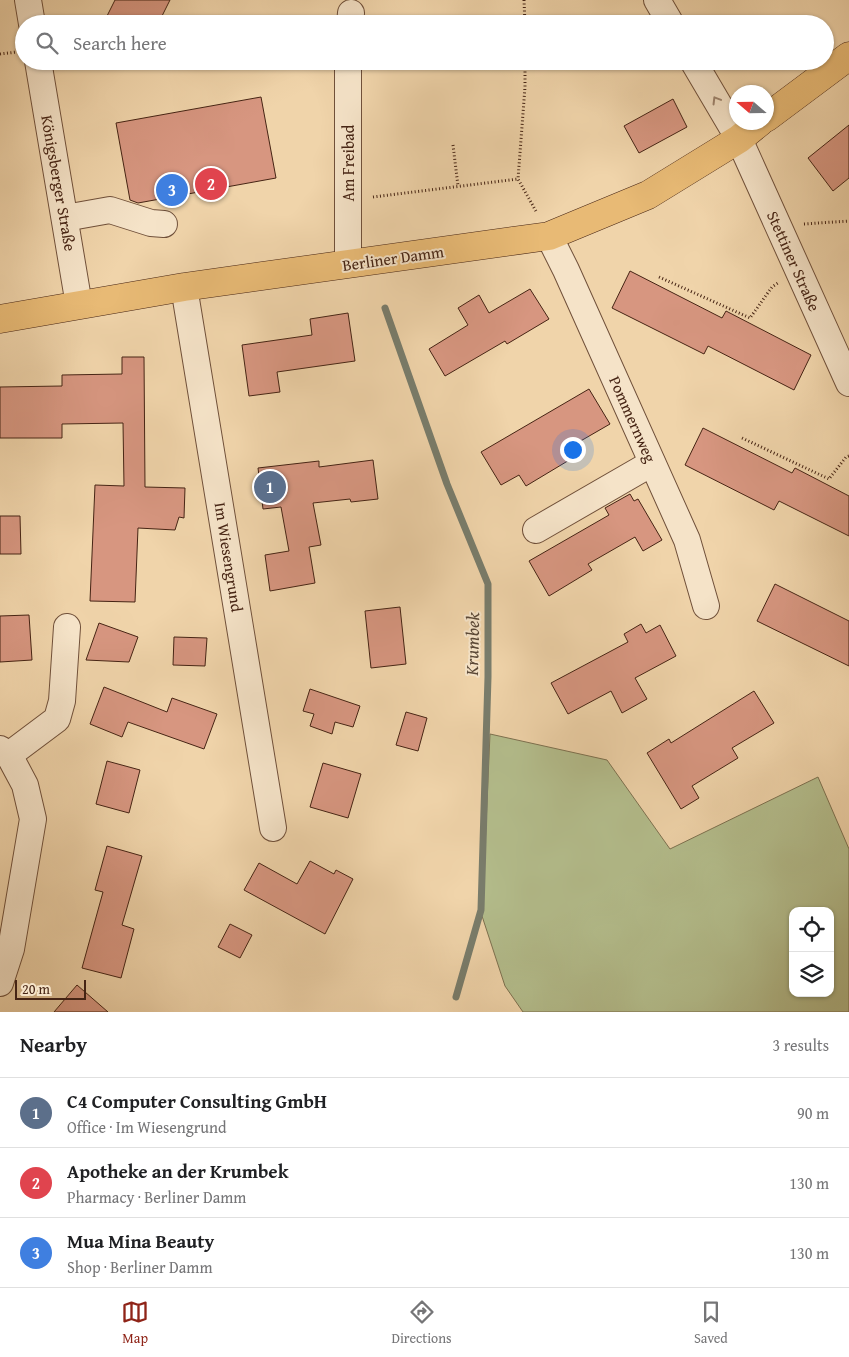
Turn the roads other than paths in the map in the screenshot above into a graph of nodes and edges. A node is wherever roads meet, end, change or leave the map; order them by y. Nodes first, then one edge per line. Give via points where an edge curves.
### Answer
1 (28, 0) edge
2 (657, 0) edge
3 (30, 15) edge
4 (666, 15) edge
5 (849, 56) edge
6 (834, 67) edge
7 (40, 70) edge
8 (348, 70) edge
9 (698, 70) edge
10 (830, 70) edge
11 (774, 112) edge
12 (750, 130) edge
13 (739, 139) junction
14 (65, 218) junction
15 (164, 224) dead end
16 (549, 236) junction
17 (355, 263) junction
18 (184, 287) junction
19 (79, 305) junction
20 (0, 319) edge
21 (849, 383) edge
22 (652, 463) junction
23 (536, 530) dead end
24 (706, 606) dead end
25 (67, 627) dead end
26 (5, 752) edge
27 (273, 828) dead end
28 (0, 984) edge

1 - 3 street
2 - 4 street
5 - 6 main road
7 - 14 street, Königsberger Straße
8 - 17 street, Am Freibad
13 -> 9 street, Stettiner Straße
10 - 11 main road
12 - 13 main road, Berliner Damm
13 - 16 main road, Berliner Damm via 648,195
13 - 21 street, Stettiner Straße
14 - 15 street via 110,210
14 - 19 street, Königsberger Straße
16 - 17 main road, Berliner Damm
16 - 22 street, Pommernweg
17 - 18 main road, Berliner Damm
18 - 19 main road, Berliner Damm
18 - 27 street, Im Wiesengrund
19 - 20 main road, Berliner Damm
22 - 23 street
22 - 24 street, Pommernweg via 687,540
25 - 26 street via 62,701 57,720
26 - 28 street via 25,785 33,819 11,949

